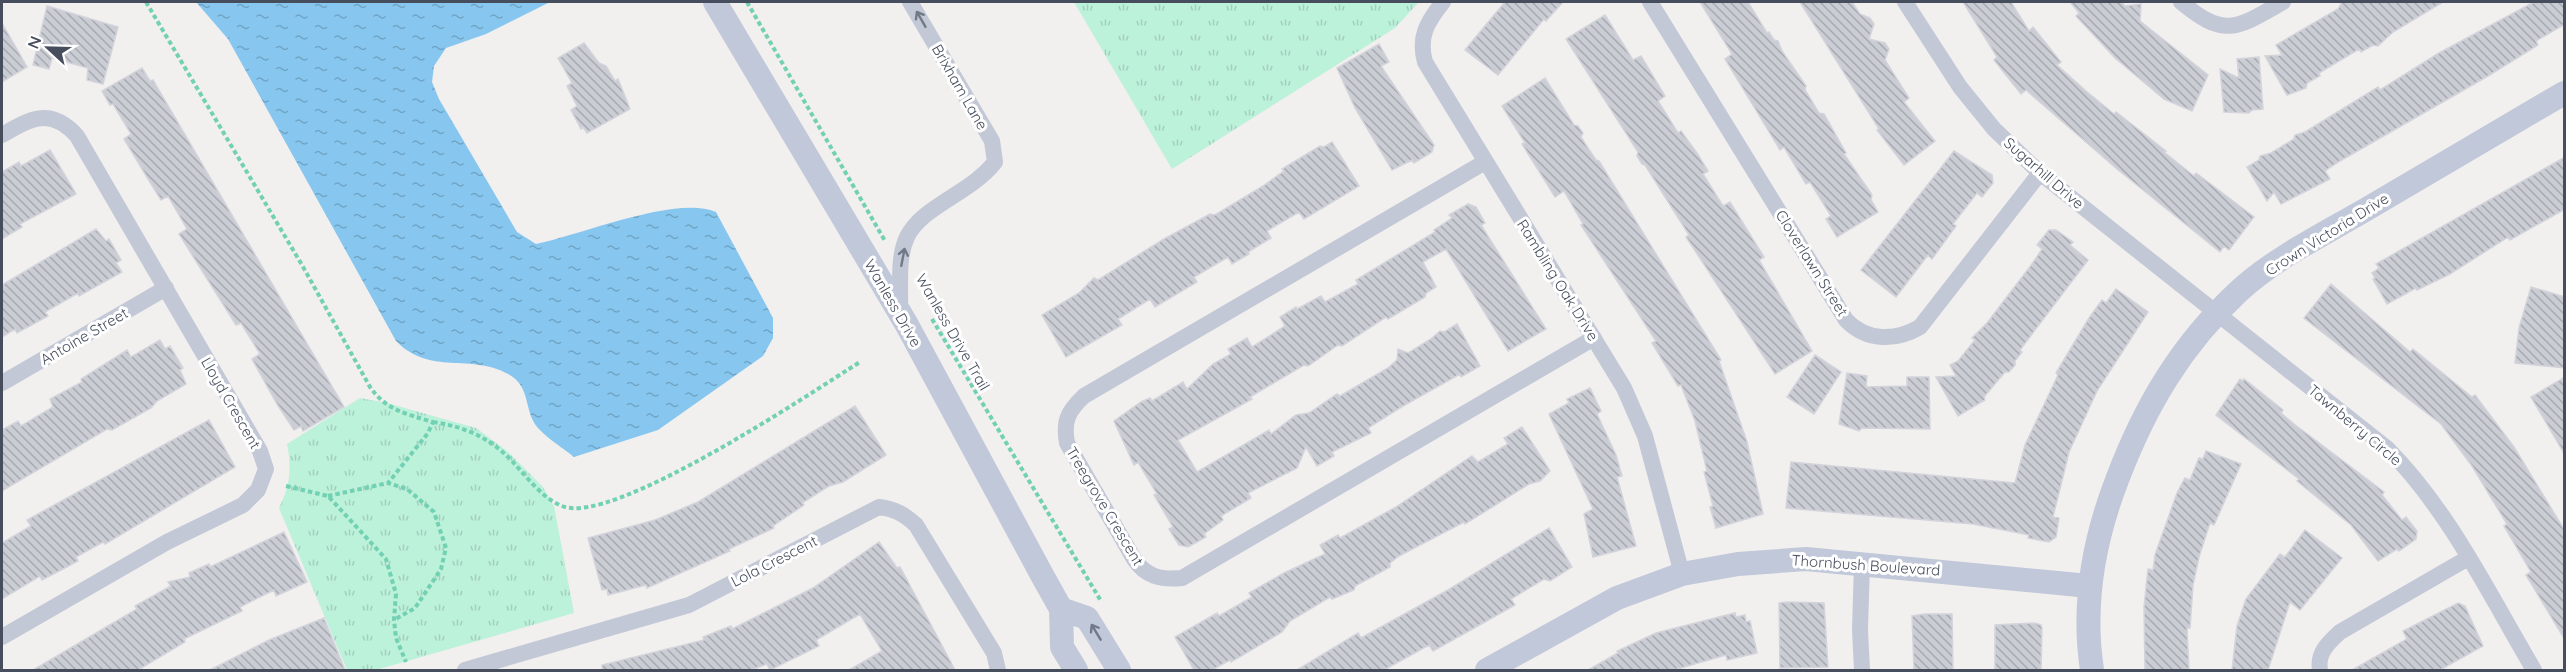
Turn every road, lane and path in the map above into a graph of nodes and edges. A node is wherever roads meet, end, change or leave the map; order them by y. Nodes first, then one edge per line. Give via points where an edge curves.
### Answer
1 (146, 2) edge
2 (715, 2) edge
3 (747, 2) edge
4 (910, 2) edge
5 (1443, 2) edge
6 (1650, 2) edge
7 (1905, 2) edge
8 (2181, 2) edge
9 (2283, 2) edge
10 (2565, 93) edge
11 (2, 135) edge
12 (1485, 162) junction
13 (2040, 173) junction
14 (901, 266) junction
15 (166, 288) junction
16 (2217, 314) junction
17 (900, 315) junction
18 (930, 317) dead end
19 (1594, 338) junction
20 (860, 362) dead end
21 (2, 383) edge
22 (433, 422) junction
23 (388, 483) junction
24 (286, 486) dead end
25 (328, 496) junction
26 (2468, 558) junction
27 (1862, 563) junction
28 (1682, 574) junction
29 (2089, 586) junction
30 (1104, 606) dead end
31 (1061, 609) junction
32 (394, 620) junction
33 (2, 637) edge
34 (406, 662) dead end
35 (465, 670) edge
36 (998, 670) edge
37 (1076, 670) edge
38 (1119, 670) edge
39 (1487, 670) edge
40 (1862, 670) edge
41 (2092, 670) edge
42 (2320, 670) edge
43 (2534, 670) edge

1 - 22 path via 370,387 393,410
2 - 17 street, Wanless Drive
3 - 14 path, Wanless Drive Trail
14 -> 4 street, Brixham Lane via 906,238 917,222 982,178 995,162 992,141
5 - 12 street, Rambling Oak Drive via 1425,27 1421,47 1425,62
6 - 13 street, Cloverlawn Street via 1846,320 1869,335 1894,337 1920,327
7 - 13 street, Sugarhill Drive via 1960,87 1994,129
8 - 9 street via 2202,19 2233,26
10 - 16 street, Crown Victoria Drive via 2287,255 2240,290
11 - 15 street, Lloyd Crescent via 30,119 49,118 66,123
12 - 19 street, Rambling Oak Drive
12 - 19 street, Treegrove Crescent via 1084,396 1070,409 1064,425 1068,443 1134,559 1151,575 1164,580 1182,578
13 - 16 street, Sugarhill Drive
14 - 17 street, Brixham Lane
15 - 21 street, Antoine Street
15 - 33 street, Lloyd Crescent via 260,451 266,469 258,490 243,505 167,542
16 - 26 street, Tawnberry Circle via 2388,449 2425,489
16 - 29 street, Crown Victoria Drive via 2173,366 2137,429 2107,505
17 - 31 street, Wanless Drive
18 - 30 path, Wanless Drive Trail
19 - 28 street, Rambling Oak Drive via 1624,388 1645,436
20 - 22 path via 678,472 635,492 574,509 561,506 535,487 484,437 454,425
22 - 23 path via 429,433
23 - 25 path
23 - 32 path via 407,489 434,512 446,548 431,588 415,608
24 - 25 path
25 - 32 path via 386,559 396,594
26 - 42 street via 2340,632 2320,654
26 - 43 street, Tawnberry Circle
27 - 28 street, Thornbush Boulevard via 1772,560
27 - 29 street, Thornbush Boulevard
27 - 40 street
28 - 39 street, Thornbush Boulevard via 1602,605
29 - 41 street, Crown Victoria Drive
31 - 37 street, Wanless Drive via 1062,647
38 -> 31 street via 1087,618
32 - 34 path via 396,638
35 - 36 street, Lola Crescent via 688,605 879,507 899,512 916,525 994,653

